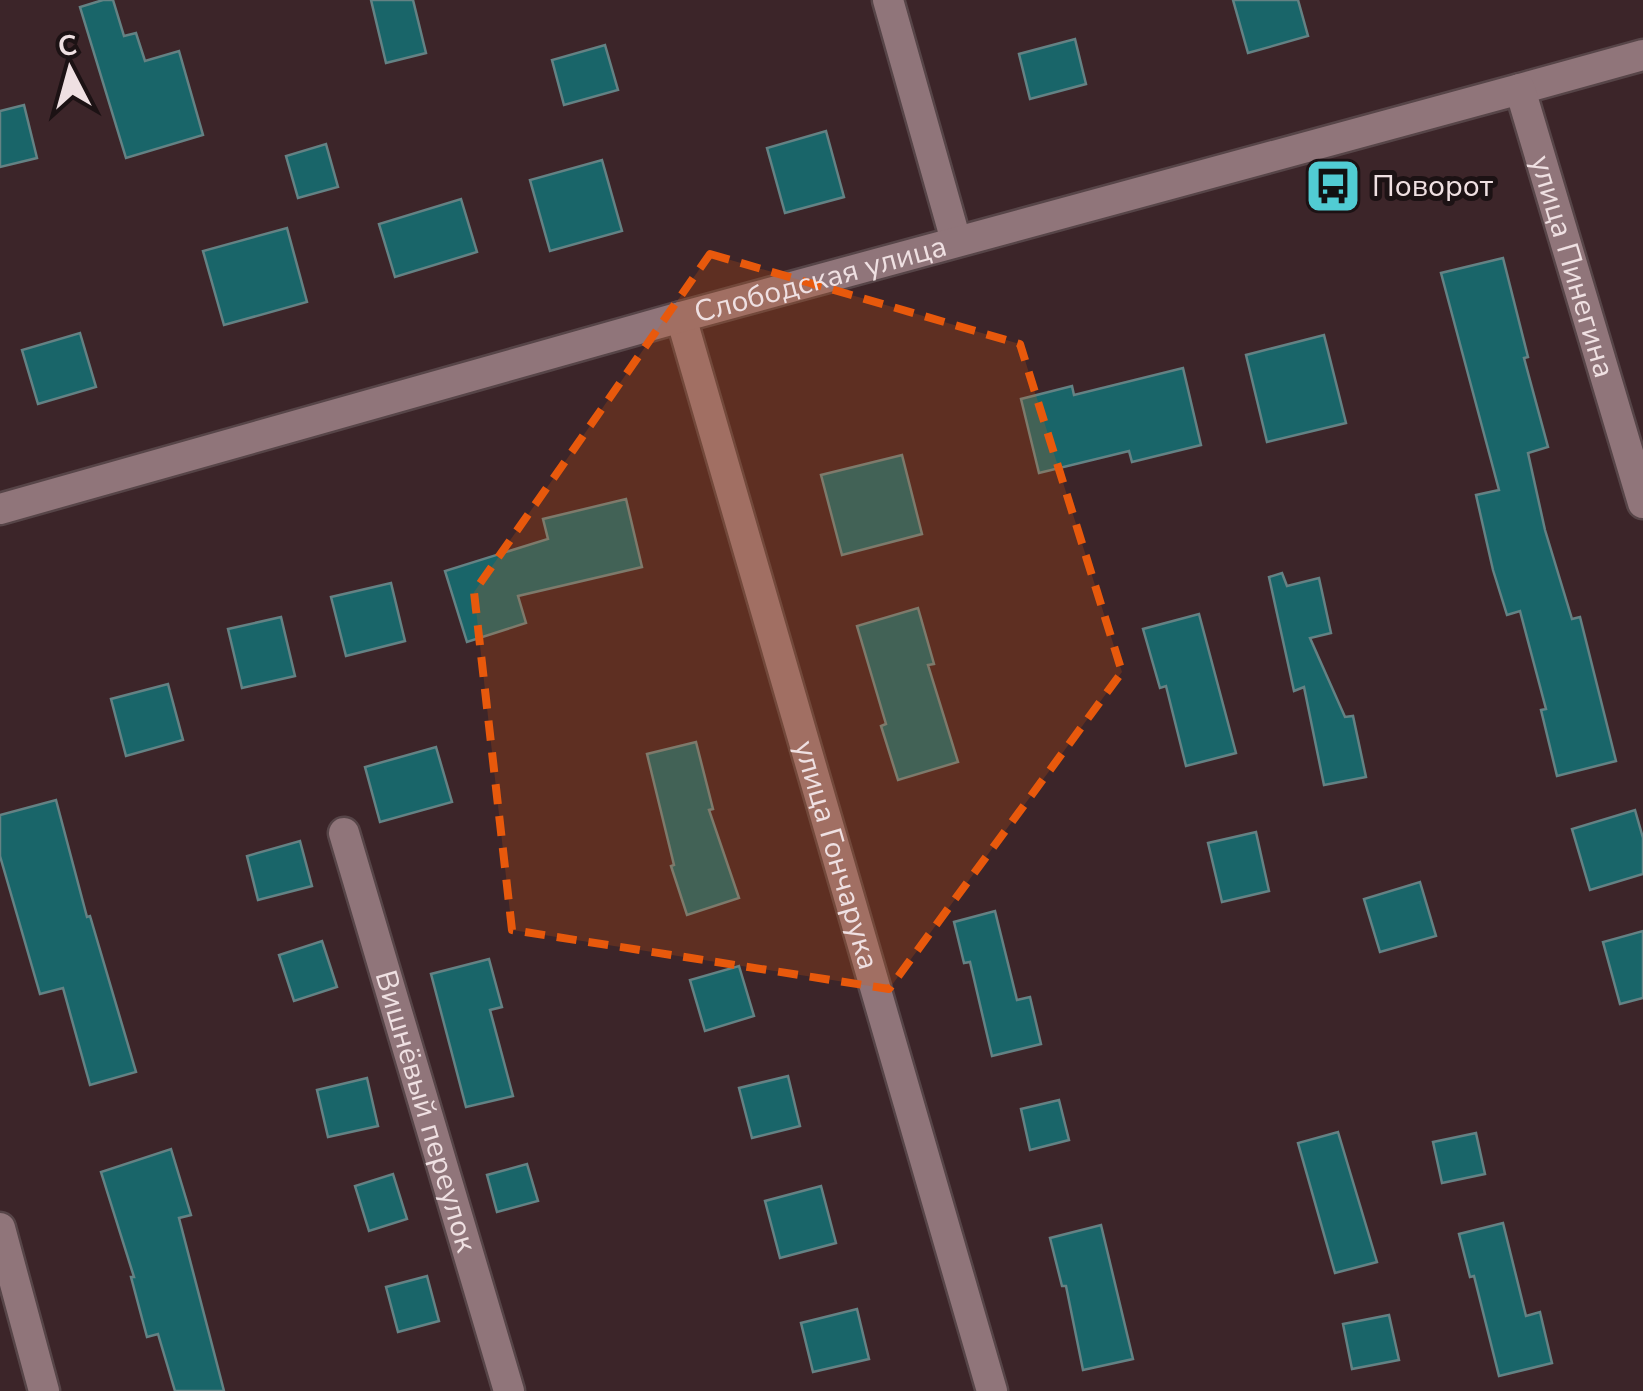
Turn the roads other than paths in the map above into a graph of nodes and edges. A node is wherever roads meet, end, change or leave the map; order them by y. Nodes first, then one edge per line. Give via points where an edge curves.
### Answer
1 (888, 0) edge
2 (1643, 55) edge
3 (1520, 88) junction
4 (956, 242) junction
5 (680, 318) junction
6 (1643, 503) edge
7 (0, 509) edge
8 (344, 833) dead end
9 (0, 1228) edge
10 (44, 1391) edge
11 (509, 1391) edge
12 (992, 1391) edge

1 - 4 street
2 - 3 street, Слободская улица
3 - 4 street, Слободская улица
3 - 6 street, улица Пинегина
4 - 5 street, Слободская улица
5 - 7 street, Слободская улица
5 - 12 street, улица Гончарука
8 - 11 street, Вишнёвый переулок
9 - 10 street

